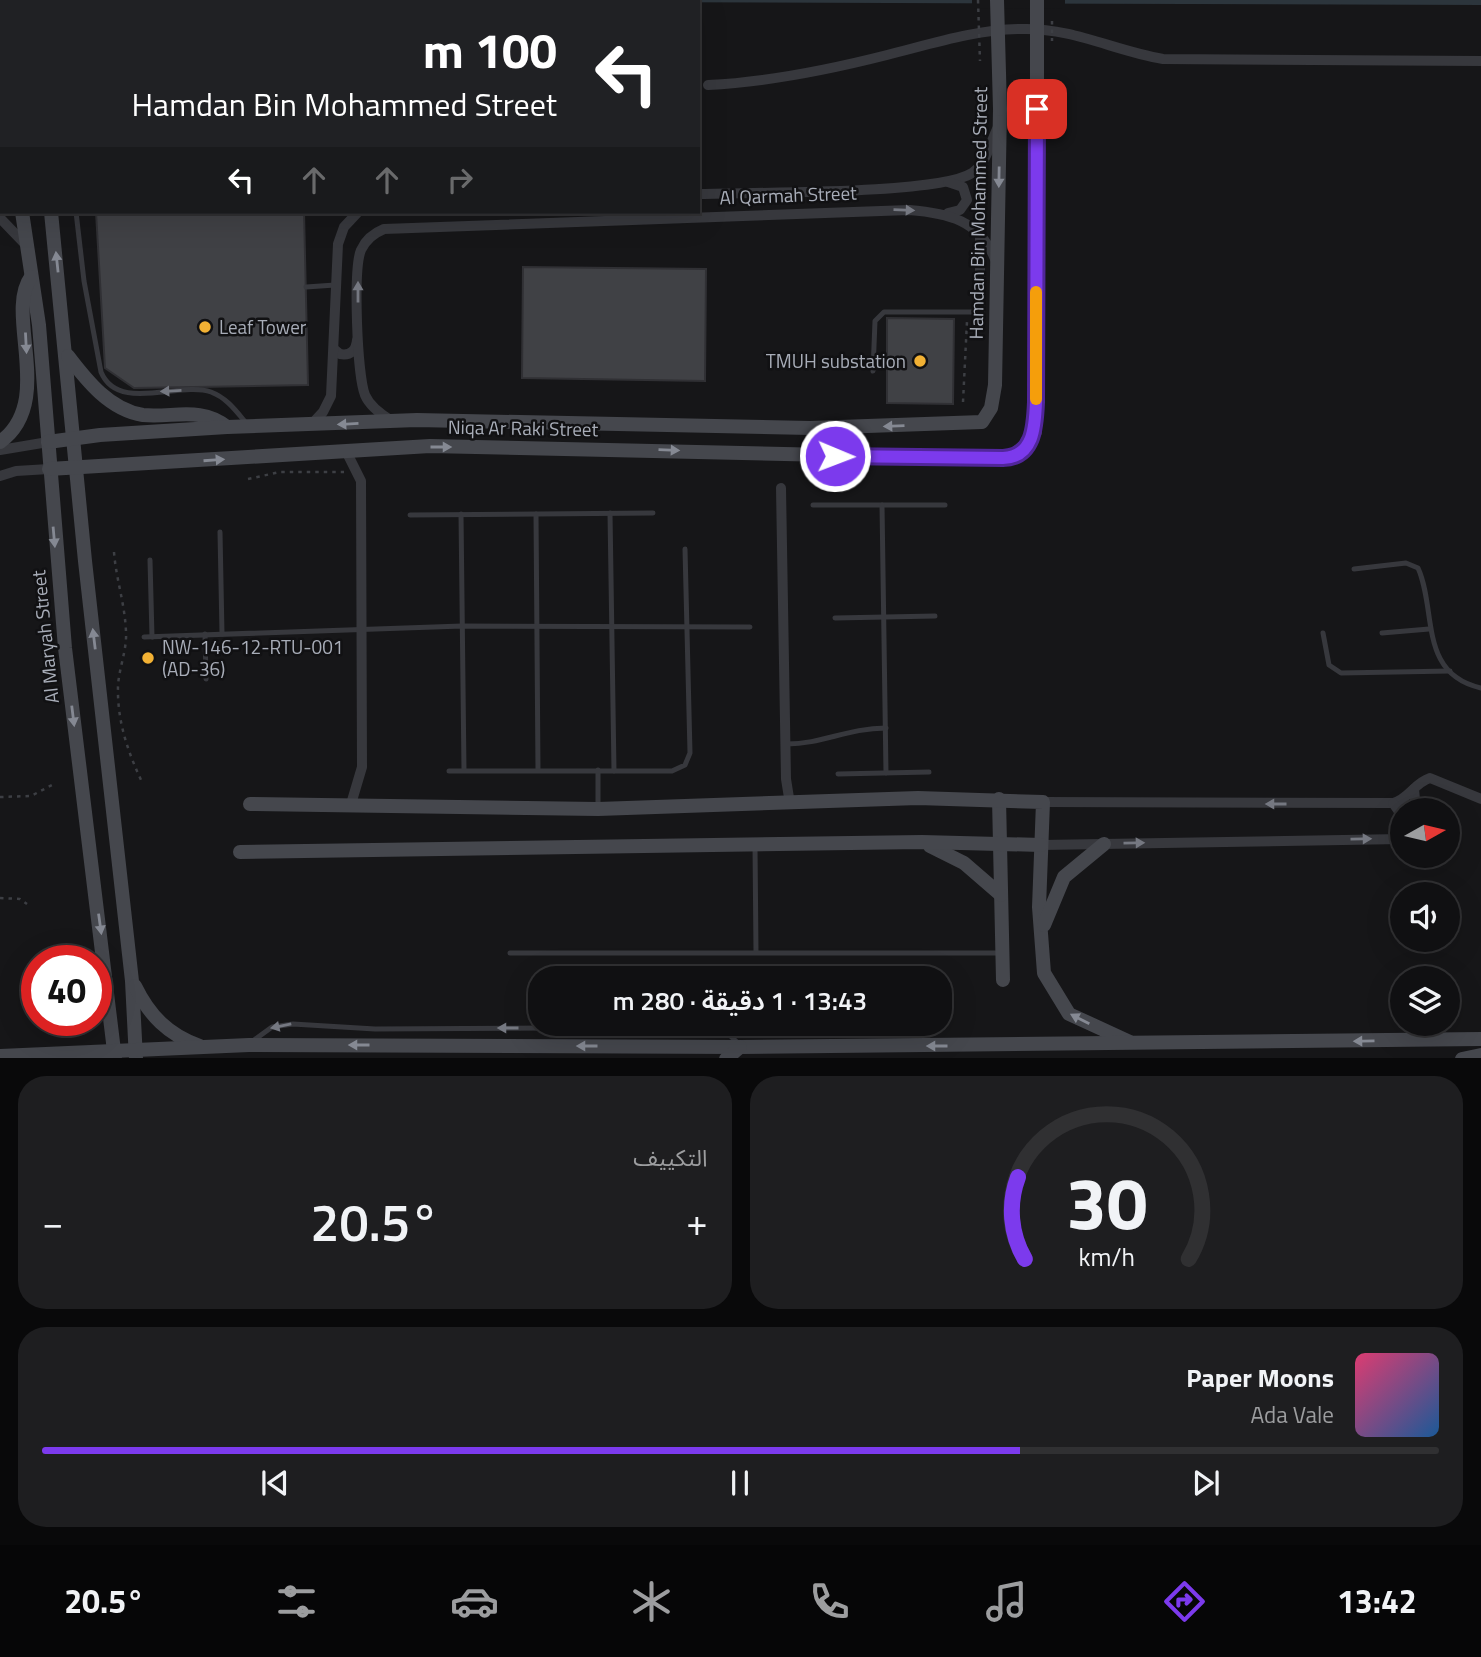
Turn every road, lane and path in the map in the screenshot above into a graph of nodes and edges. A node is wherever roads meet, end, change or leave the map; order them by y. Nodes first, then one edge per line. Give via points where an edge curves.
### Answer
1 (978, 0) edge
2 (997, 0) edge
3 (1037, 0) edge
4 (980, 61) dead end
5 (1481, 61) edge
6 (708, 85) dead end
7 (1000, 116) junction
8 (946, 181) junction
9 (700, 194) edge
10 (947, 213) junction
11 (22, 214) edge
12 (51, 214) edge
13 (76, 214) edge
14 (356, 214) edge
15 (0, 218) edge
16 (980, 234) junction
17 (26, 245) junction
18 (996, 261) junction
19 (31, 277) junction
20 (335, 285) junction
21 (306, 287) dead end
22 (968, 312) junction
23 (980, 312) joint
24 (358, 335) junction
25 (334, 349) junction
26 (67, 355) junction
27 (873, 371) dead end
28 (963, 401) dead end
29 (393, 421) junction
30 (982, 422) joint
31 (249, 426) junction
32 (310, 426) junction
33 (227, 427) junction
34 (74, 438) junction
35 (0, 442) edge
36 (48, 442) junction
37 (0, 450) edge
38 (346, 451) junction
39 (76, 468) junction
40 (49, 469) junction
41 (358, 472) junction
42 (0, 476) edge
43 (248, 479) dead end
44 (781, 488) dead end
45 (813, 505) dead end
46 (882, 505) junction
47 (945, 505) dead end
48 (610, 513) junction
49 (653, 513) dead end
50 (461, 514) junction
51 (536, 514) junction
52 (410, 515) dead end
53 (220, 532) dead end
54 (685, 549) dead end
55 (114, 552) dead end
56 (150, 560) dead end
57 (1353, 569) dead end
58 (936, 616) dead end
59 (884, 617) junction
60 (835, 618) dead end
61 (462, 626) junction
62 (537, 626) junction
63 (612, 626) junction
64 (687, 626) junction
65 (750, 627) dead end
66 (361, 629) junction
67 (1429, 629) junction
68 (1323, 633) dead end
69 (1382, 633) dead end
70 (205, 634) junction
71 (222, 634) junction
72 (152, 636) junction
73 (144, 637) dead end
74 (1450, 671) junction
75 (206, 679) dead end
76 (1481, 688) edge
77 (886, 727) junction
78 (787, 744) junction
79 (464, 770) junction
80 (538, 770) junction
81 (598, 770) junction
82 (449, 771) dead end
83 (614, 771) junction
84 (929, 772) dead end
85 (886, 773) junction
86 (838, 774) dead end
87 (143, 784) dead end
88 (52, 785) dead end
89 (1414, 789) junction
90 (0, 797) edge
91 (1405, 798) edge
92 (1415, 798) edge
93 (999, 799) junction
94 (1481, 799) edge
95 (1043, 802) junction
96 (1390, 803) edge
97 (250, 804) dead end
98 (351, 804) junction
99 (786, 804) junction
100 (598, 809) junction
101 (1390, 839) edge
102 (922, 842) junction
103 (1000, 844) junction
104 (1104, 844) junction
105 (755, 845) junction
106 (1041, 845) junction
107 (240, 852) dead end
108 (1001, 895) junction
109 (0, 898) edge
110 (27, 904) dead end
111 (1041, 933) junction
112 (756, 951) junction
113 (510, 953) dead end
114 (1002, 953) junction
115 (1003, 980) dead end
116 (132, 981) junction
117 (1481, 1039) edge
118 (1134, 1044) junction
119 (249, 1045) junction
120 (740, 1047) junction
121 (204, 1048) junction
122 (628, 1052) edge
123 (1005, 1052) edge
124 (1051, 1052) edge
125 (115, 1055) edge
126 (0, 1056) edge
127 (135, 1056) edge
128 (727, 1058) edge

1 - 4 path, bridge
2 - 7 street, Hamdan Bin Mohammed Street, bridge
38 -> 3 street, Niqa Ar Raki Street, bridge via 430,446 1003,458 1020,453 1035,432
5 - 6 street via 1163,59 1076,34 1024,29 972,35 800,75
7 - 8 street, Al Qarmah Street via 979,167
7 -> 18 street, Hamdan Bin Mohammed Street
8 - 9 street, Al Qarmah Street
8 - 10 street via 963,187 967,200 960,210
10 - 16 street, Al Qarmah Street
24 -> 10 street, Al Qarmah Street via 359,254 371,236 384,229 870,209
11 - 17 street, Al Maryah Street
26 -> 12 street
31 -> 13 lane via 228,402 211,392 128,393 106,382 84,281
14 - 20 street via 340,235
15 - 17 street
16 - 18 street, Al Qarmah Street
16 - 23 street
17 - 19 street, Al Maryah Street
18 - 30 street, Hamdan Bin Mohammed Street via 995,385 991,408
19 -> 35 street via 23,299 28,387 14,426
19 - 36 street, Al Maryah Street
20 - 21 lane
20 - 25 street
22 - 23 lane
22 - 27 lane via 884,313 876,321
22 - 28 path
24 - 25 street via 349,354
24 - 29 street, Al Qarmah Street via 366,396
25 - 32 street via 331,396
26 - 33 street via 99,392 131,412 198,414 216,418
26 - 34 street
30 -> 29 street, Niqa Ar Raki Street via 810,428
29 -> 32 street, Niqa Ar Raki Street
31 - 32 street, Niqa Ar Raki Street
31 - 33 street, Niqa Ar Raki Street
33 - 34 street, Niqa Ar Raki Street
34 - 36 street, Niqa Ar Raki Street
34 - 39 street
36 - 37 street, Niqa Ar Raki Street
36 - 40 street, Al Maryah Street
39 -> 38 street, Niqa Ar Raki Street
38 - 41 street
39 - 40 street, Niqa Ar Raki Street
116 -> 39 street
40 - 42 street, Niqa Ar Raki Street
40 -> 125 street, Al Maryah Street via 67,662
41 - 43 path via 280,472
41 - 66 street
44 - 78 street
45 - 46 lane
46 - 47 lane
46 - 59 lane
48 - 49 lane
48 - 51 lane
48 - 63 lane
50 - 51 lane
50 - 52 lane
50 - 61 lane
51 - 62 lane
53 - 71 lane
54 - 64 lane
55 - 87 path via 127,635 118,686 125,747
56 - 72 lane
57 - 67 lane via 1414,565 1420,571
58 - 59 lane
59 - 60 lane
59 - 77 lane
61 - 62 lane
61 - 66 lane
61 - 79 lane
62 - 63 lane
62 - 80 lane
63 - 64 lane
63 - 83 lane
64 - 65 lane
64 - 83 lane via 688,762 672,771
66 - 71 lane
66 - 98 street via 362,767
67 - 69 lane
67 - 74 lane
68 - 74 lane via 1329,665 1341,673
70 - 71 lane
70 - 72 lane
70 - 75 lane
72 - 73 lane
74 - 76 lane
77 - 78 lane via 853,729 814,742
77 - 85 lane
78 - 99 street
79 - 80 lane
79 - 82 lane
80 - 81 lane
81 - 83 lane
81 - 100 lane
84 - 85 lane
85 - 86 lane
88 - 90 path via 31,796
89 - 91 street
89 - 92 street
89 - 94 street via 1421,781 1434,779
93 - 95 street
93 - 99 street
93 - 103 street
96 -> 95 street
95 - 106 street
97 - 98 street
98 - 100 street
99 - 100 street
104 -> 101 street
102 - 103 street
102 - 105 street
102 - 108 street via 964,863
103 - 106 street
103 - 108 street
104 - 106 street
104 - 111 street via 1064,877
105 - 107 street
105 - 112 lane
106 - 111 street
108 - 114 street
109 - 110 path
118 -> 111 street via 1076,1019 1065,1009 1044,974
112 - 113 lane
112 - 114 lane
114 - 115 street
116 - 121 street via 161,1025
116 - 127 street
117 -> 118 street
118 - 124 street
120 -> 119 lane via 731,1035 709,1027 375,1029 293,1024 272,1027
119 - 121 street
122 -> 119 street
120 - 122 street
123 -> 120 street
120 - 128 street
121 - 127 street
123 - 124 street
125 - 126 street
125 - 127 street

